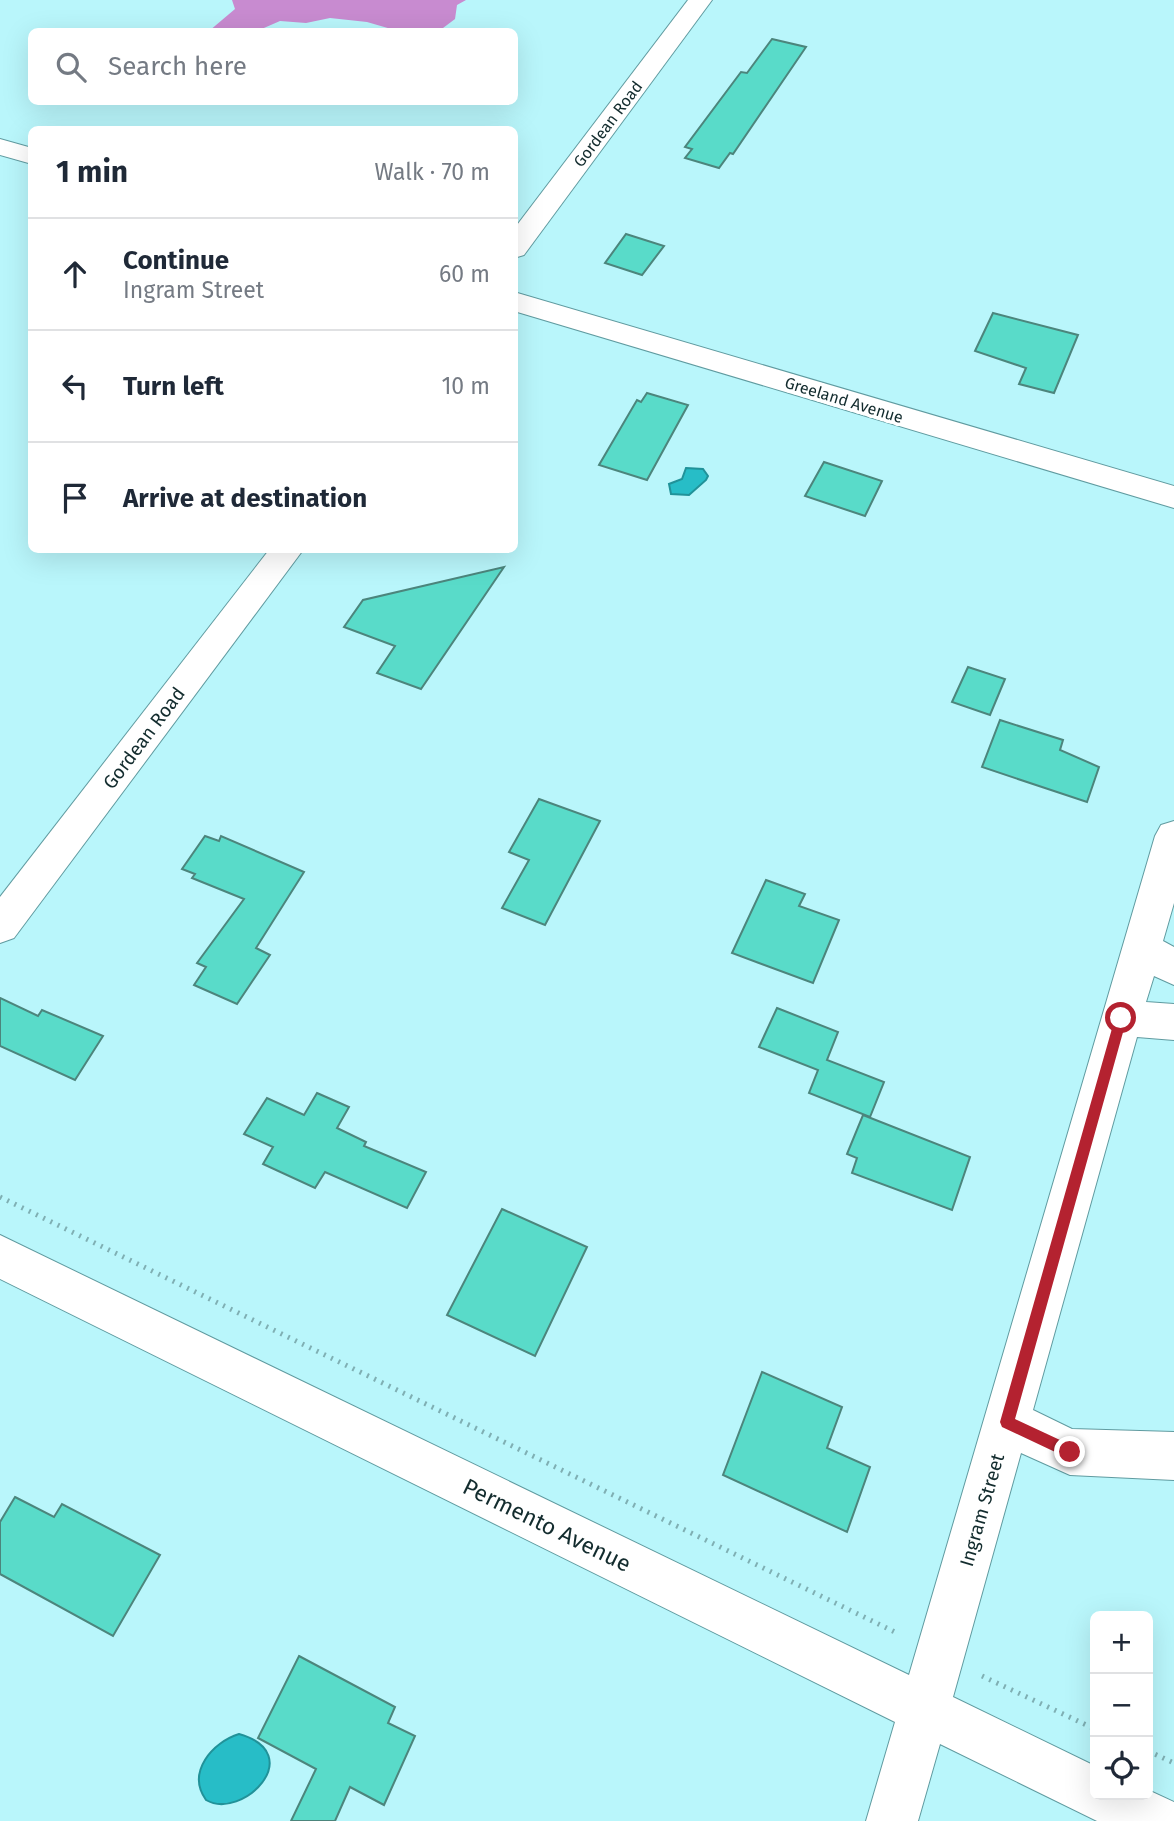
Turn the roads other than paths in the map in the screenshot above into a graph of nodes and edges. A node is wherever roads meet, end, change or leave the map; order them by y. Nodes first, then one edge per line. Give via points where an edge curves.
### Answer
1 (700, 0) edge
2 (0, 147) edge
3 (28, 155) edge
4 (518, 243) edge
5 (518, 302) edge
6 (1174, 497) edge
7 (285, 553) edge
8 (1174, 836) edge
9 (0, 926) edge
10 (1158, 958) edge
11 (1121, 1018) junction
12 (1174, 1022) edge
13 (0, 1256) edge
14 (1007, 1422) junction
15 (1174, 1456) edge
16 (925, 1711) junction
17 (1090, 1790) edge
18 (1111, 1800) edge
19 (892, 1821) edge
20 (1155, 1821) edge

1 - 4 street, Gordean Road
2 - 3 street
5 - 6 street, Greeland Avenue
7 - 9 street, Gordean Road
8 - 10 street, Ingram Street
10 - 11 street, Ingram Street
11 - 12 street
11 - 14 street, Ingram Street
13 - 16 street, Permento Avenue
14 - 15 street via 1070,1452
14 - 16 street, Ingram Street
16 - 17 street, Permento Avenue
16 - 19 street, Ingram Street
18 - 20 street, Permento Avenue

